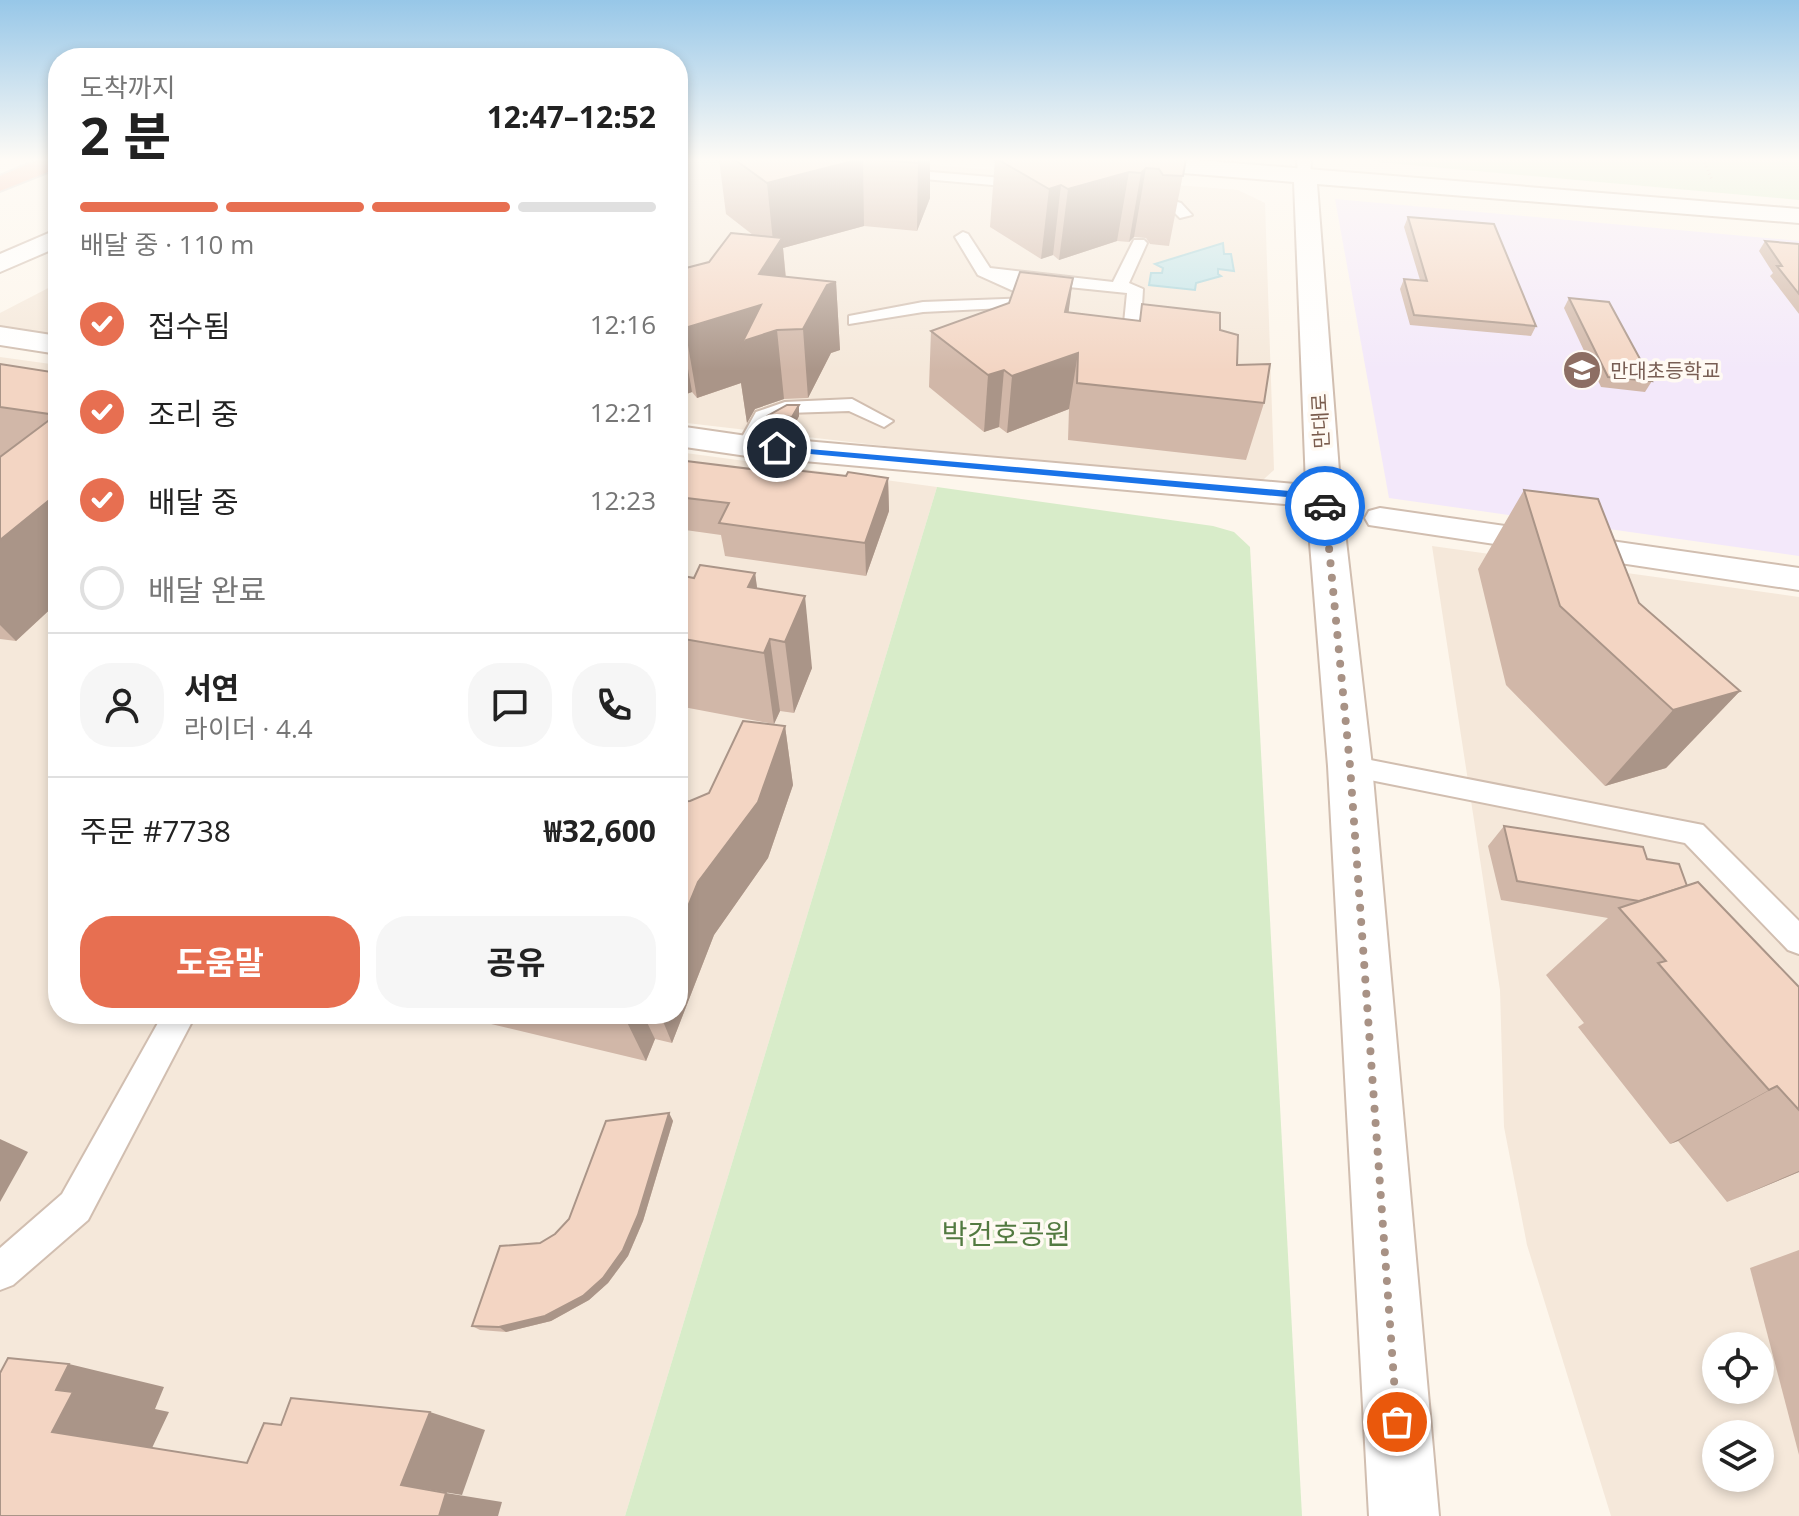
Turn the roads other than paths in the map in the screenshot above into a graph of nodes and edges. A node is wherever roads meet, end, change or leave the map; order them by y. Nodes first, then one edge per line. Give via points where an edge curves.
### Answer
1 (1309, 230) edge
2 (963, 237) dead end
3 (48, 242) edge
4 (1139, 243) edge
5 (48, 261) edge
6 (0, 264) edge
7 (984, 272) junction
8 (0, 283) edge
9 (1119, 287) junction
10 (855, 320) dead end
11 (0, 336) edge
12 (1103, 336) edge
13 (48, 343) edge
14 (884, 421) dead end
15 (688, 437) edge
16 (747, 446) junction
17 (1324, 497) junction
18 (1380, 518) dead end
19 (1799, 579) edge
20 (1350, 766) junction
21 (1799, 941) edge
22 (175, 1024) edge
23 (0, 1272) edge
24 (1404, 1516) edge

1 - 17 street, 만대로
2 - 7 lane
3 - 6 street
4 - 9 lane
5 - 8 street
7 - 9 lane
7 - 10 lane via 1037,296 1038,303 923,307
9 - 12 lane via 1135,289 1131,339
11 - 13 street
14 - 16 lane via 852,405 785,408 763,416
15 - 16 street
16 - 17 street
17 - 20 street, 만대로
18 - 19 street
20 - 21 lane via 1693,833
20 - 24 street, 만대로
22 - 23 lane via 75,1207

